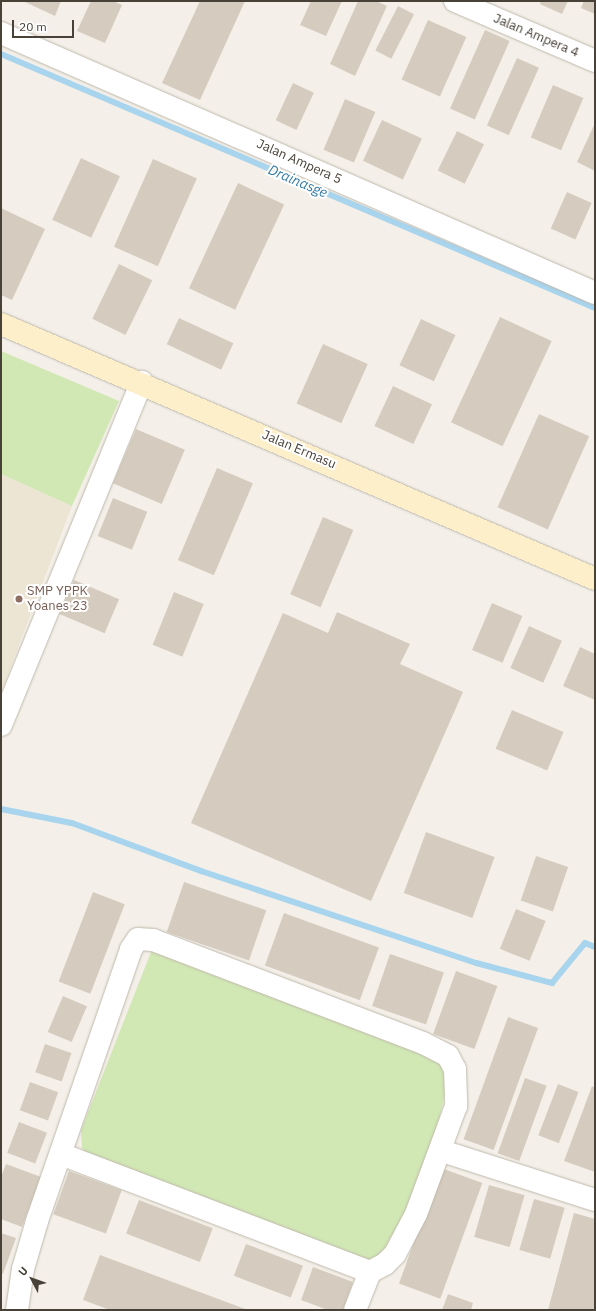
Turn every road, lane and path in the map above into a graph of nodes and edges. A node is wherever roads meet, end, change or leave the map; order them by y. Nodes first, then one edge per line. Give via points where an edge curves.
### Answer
1 (456, 1) edge
2 (1, 34) edge
3 (595, 62) edge
4 (595, 293) edge
5 (1, 324) edge
6 (142, 382) junction
7 (595, 579) edge
8 (1, 725) edge
9 (442, 1151) junction
10 (61, 1154) junction
11 (595, 1200) edge
12 (370, 1272) junction
13 (18, 1310) edge
14 (355, 1310) edge

1 - 3 street, Jalan Ampera 4
2 - 4 street, Jalan Ampera 5
5 - 6 street, Jalan Ermasu
6 - 7 street, Jalan Ermasu
6 - 8 street
9 - 10 street via 458,1088 455,1069 448,1056 423,1043 147,938 138,939 132,949
9 - 11 street
9 - 12 street via 407,1234 385,1264
10 - 12 street
10 - 13 street via 23,1269
12 - 14 street

